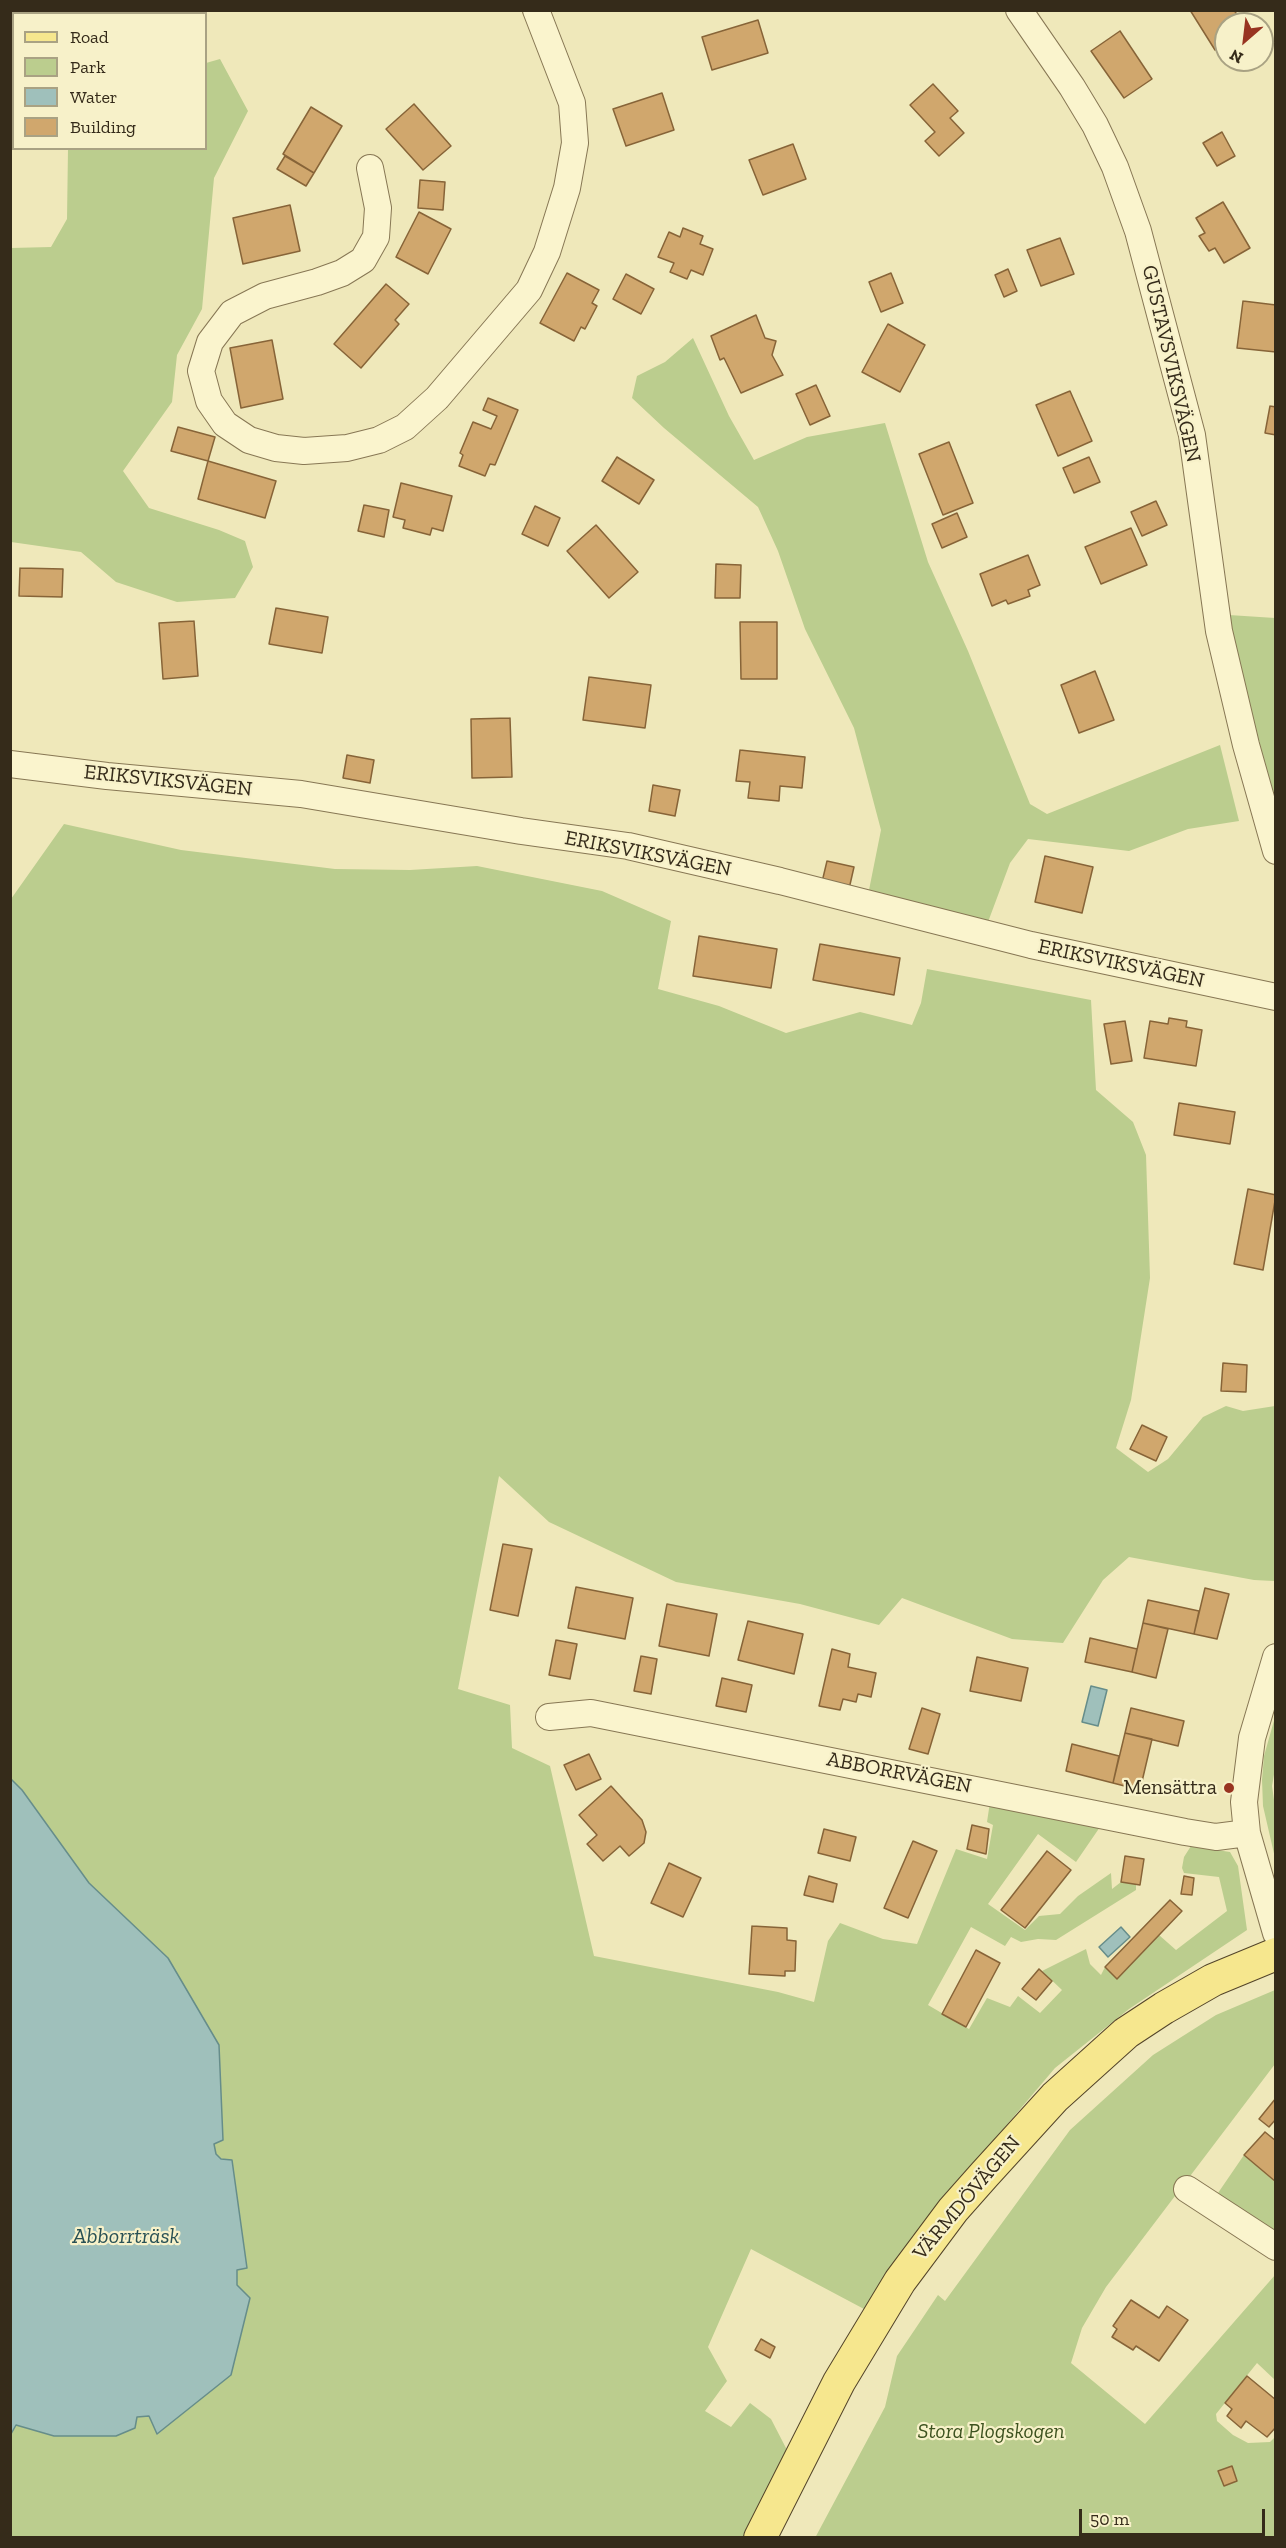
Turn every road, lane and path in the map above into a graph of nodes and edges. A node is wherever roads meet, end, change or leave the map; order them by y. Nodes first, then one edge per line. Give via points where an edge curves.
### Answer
1 (536, 10) edge
2 (1019, 10) edge
3 (370, 168) dead end
4 (10, 764) edge
5 (1275, 850) edge
6 (1275, 997) edge
7 (1275, 1657) edge
8 (549, 1717) dead end
9 (1247, 1833) junction
10 (1275, 1933) edge
11 (1275, 1954) edge
12 (1187, 2189) dead end
13 (1275, 2247) edge
14 (760, 2538) edge

1 - 3 street via 572,103 575,143 567,188 529,290 437,398 405,427 378,440 347,448 304,451 249,440 225,424 209,401 201,371 210,342 232,313 265,296 342,273 363,260 376,237 378,208
2 - 5 street, GUSTAVSVIKSVÄGEN via 1095,125 1138,231 1192,435 1220,631
4 - 6 street, ERIKSVIKSVÄGEN via 301,794 628,846 780,880 1031,945
7 - 9 street via 1248,1761 1244,1802
8 - 9 street, ABBORRVÄGEN via 591,1713 1185,1832 1216,1837
9 - 10 street
11 - 14 main road, VÄRMDÖVÄGEN via 1213,1980 1126,2033 1055,2097 953,2210 900,2281 839,2382
12 - 13 street

